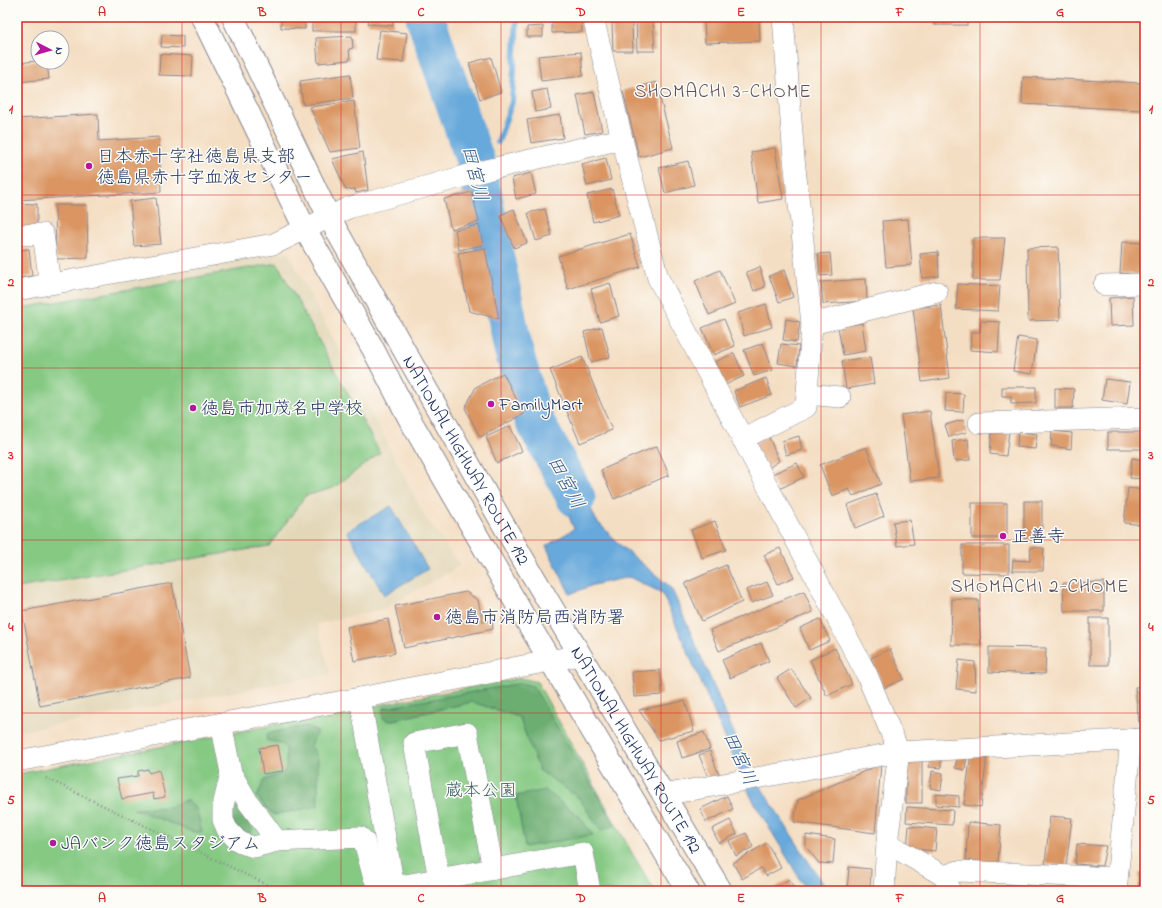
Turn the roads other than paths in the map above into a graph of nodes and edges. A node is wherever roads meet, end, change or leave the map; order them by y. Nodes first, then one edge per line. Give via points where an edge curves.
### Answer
1 (202, 17) edge
2 (233, 17) edge
3 (593, 17) edge
4 (783, 17) edge
5 (622, 139) junction
6 (329, 217) junction
7 (305, 229) junction
8 (17, 235) edge
9 (50, 283) junction
10 (1145, 284) edge
11 (1104, 285) dead end
12 (17, 290) edge
13 (937, 292) dead end
14 (812, 324) junction
15 (807, 394) junction
16 (840, 397) dead end
17 (1145, 418) edge
18 (979, 423) dead end
19 (742, 440) junction
20 (580, 655) junction
21 (551, 660) junction
22 (360, 698) junction
23 (221, 723) junction
24 (1138, 739) edge
25 (899, 752) junction
26 (17, 761) edge
27 (231, 773) junction
28 (663, 795) junction
29 (277, 841) junction
30 (887, 843) junction
31 (493, 869) junction
32 (439, 879) junction
33 (947, 883) edge
34 (1116, 884) edge
35 (380, 891) edge
36 (590, 891) edge
37 (688, 891) edge
38 (721, 891) edge
39 (884, 891) edge

1 - 7 highway, NATIONAL HIGHWAY ROUTE 192
2 - 6 highway, NATIONAL HIGHWAY ROUTE 192
3 - 5 street
4 - 14 street via 794,159
5 - 6 street via 479,172 348,208
5 - 19 street via 658,278
6 - 7 street
6 - 20 highway, NATIONAL HIGHWAY ROUTE 192
7 - 9 street via 274,244
7 - 21 highway, NATIONAL HIGHWAY ROUTE 192 via 409,418
8 - 9 street via 43,234
9 - 12 street
10 - 11 street
13 - 14 street
14 - 15 street
15 - 16 street
15 - 19 street via 806,407
17 - 18 street
19 - 25 street via 867,675
20 - 21 street
20 - 28 highway, NATIONAL HIGHWAY ROUTE 192
21 - 22 street
21 - 37 highway, NATIONAL HIGHWAY ROUTE 192
22 - 23 street
22 - 32 street via 394,887
23 - 26 street
23 - 27 street
24 - 25 street
24 - 34 street
25 - 28 street
25 - 30 street
27 - 29 street via 248,802
27 - 29 street via 222,806 227,829 237,840 254,847
28 - 38 highway, NATIONAL HIGHWAY ROUTE 192
29 - 35 street via 360,837 364,841
30 - 33 street
30 - 39 street
31 - 32 street
31 - 32 street via 467,733 444,737 414,743
31 - 36 street via 583,853
33 - 34 street via 959,871

